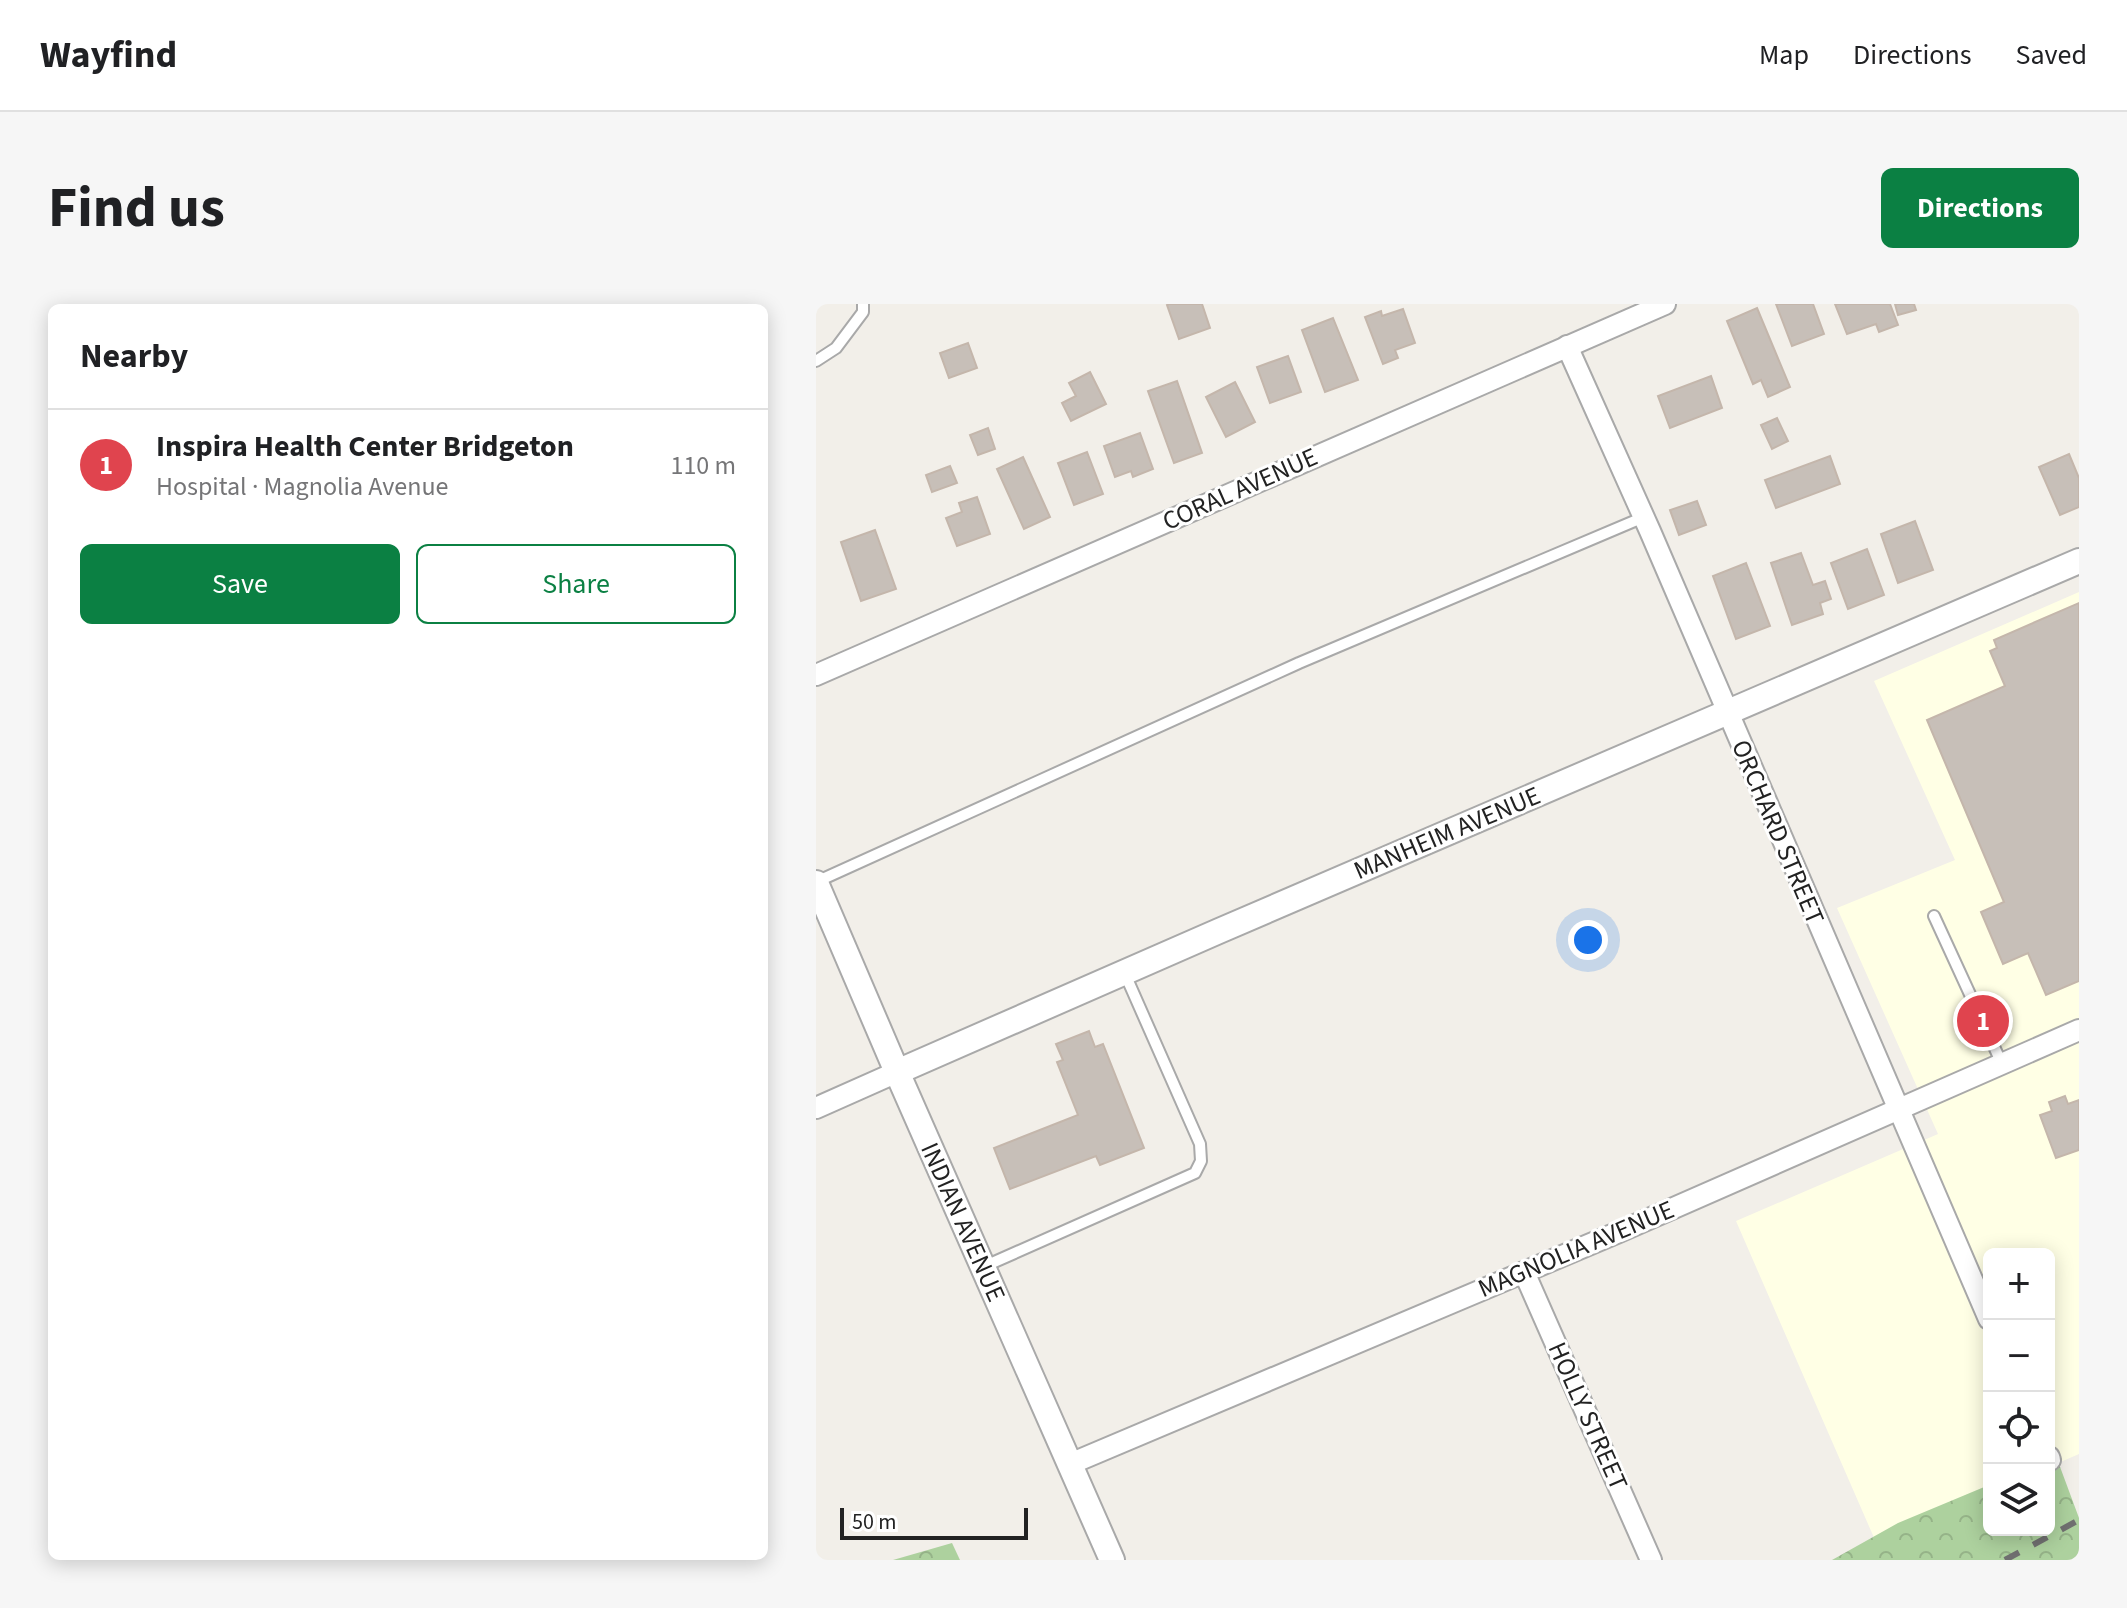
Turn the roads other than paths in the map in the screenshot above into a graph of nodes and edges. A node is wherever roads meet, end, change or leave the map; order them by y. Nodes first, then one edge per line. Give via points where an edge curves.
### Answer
1 (863, 304) edge
2 (1665, 304) edge
3 (1567, 346) junction
4 (816, 361) edge
5 (1644, 517) junction
6 (2079, 561) edge
7 (816, 675) edge
8 (1727, 712) junction
9 (816, 882) edge
10 (1934, 916) dead end
11 (1124, 972) junction
12 (2079, 1030) edge
13 (2002, 1064) junction
14 (897, 1072) junction
15 (816, 1108) edge
16 (1898, 1109) junction
17 (983, 1267) junction
18 (1524, 1272) junction
19 (1983, 1305) edge
20 (1070, 1464) junction
21 (1112, 1560) edge
22 (1651, 1560) edge

1 - 4 lane via 863,312 836,348
2 - 3 street, CORAL AVENUE
3 - 5 street, ORCHARD STREET
3 - 7 street, CORAL AVENUE
5 - 8 street, ORCHARD STREET
5 - 9 lane via 1299,663
6 - 8 street, MANHEIM AVENUE
8 - 11 street, MANHEIM AVENUE
8 - 16 street, ORCHARD STREET
9 - 14 street, INDIAN AVENUE
10 - 13 lane
11 - 14 street, MANHEIM AVENUE
11 - 17 lane via 1200,1144 1201,1161 1195,1173
12 - 13 street, MAGNOLIA AVENUE
13 - 16 street, MAGNOLIA AVENUE
14 - 15 street, MANHEIM AVENUE
14 - 17 street, INDIAN AVENUE
16 - 18 street, MAGNOLIA AVENUE
16 - 19 street, ORCHARD STREET
17 - 20 street, INDIAN AVENUE
18 - 20 street, MAGNOLIA AVENUE
18 - 22 street, HOLLY STREET
20 - 21 street, INDIAN AVENUE

